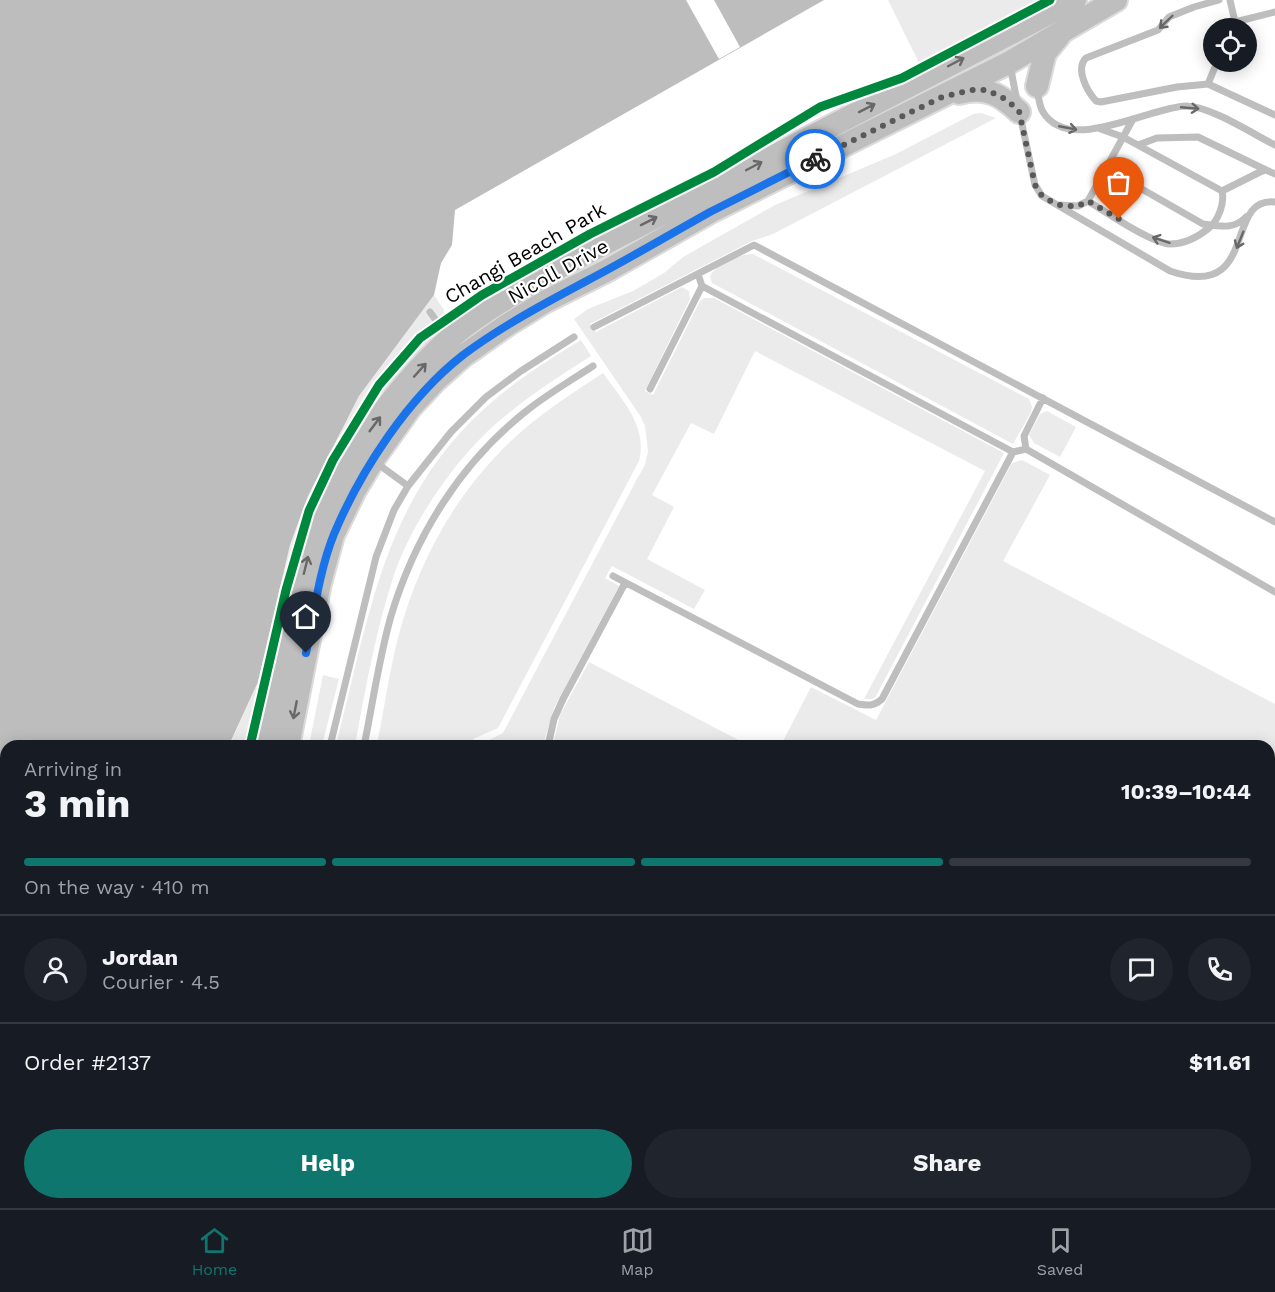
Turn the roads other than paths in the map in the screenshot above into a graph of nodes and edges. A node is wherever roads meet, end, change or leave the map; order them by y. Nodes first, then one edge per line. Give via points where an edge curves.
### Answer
1 (1075, 0) edge
2 (1116, 0) edge
3 (1219, 0) edge
4 (1230, 0) edge
5 (1275, 12) edge
6 (1232, 18) edge
7 (1256, 18) edge
8 (1065, 28) junction
9 (1021, 51) junction
10 (1213, 72) edge
11 (1208, 84) junction
12 (942, 97) junction
13 (1019, 111) junction
14 (1275, 115) edge
15 (1133, 119) junction
16 (1098, 128) junction
17 (1123, 137) junction
18 (1138, 145) junction
19 (1275, 145) edge
20 (1106, 168) junction
21 (1266, 170) junction
22 (1275, 174) edge
23 (1222, 191) junction
24 (1088, 201) junction
25 (1275, 202) edge
26 (1056, 204) junction
27 (1247, 215) junction
28 (1213, 225) junction
29 (698, 274) junction
30 (702, 286) junction
31 (430, 312) dead end
32 (594, 327) dead end
33 (574, 337) dead end
34 (456, 348) junction
35 (593, 366) dead end
36 (650, 389) dead end
37 (1043, 398) junction
38 (1026, 449) junction
39 (367, 452) junction
40 (1013, 452) junction
41 (408, 486) junction
42 (1275, 522) edge
43 (613, 576) dead end
44 (625, 583) junction
45 (1275, 592) edge
46 (268, 740) edge
47 (289, 740) edge
48 (331, 740) edge
49 (365, 740) edge
50 (549, 740) edge

1 - 9 main road, Nicoll Drive
2 - 8 main road, Nicoll Drive
3 -> 11 lane via 1169,16 1158,30 1086,58 1080,69 1095,101
4 - 6 lane
5 - 7 lane
8 - 9 main road, Nicoll Drive
8 - 9 main road via 1046,53
9 - 12 main road, Nicoll Drive
9 - 13 lane
9 -> 16 lane via 1041,110 1066,129
34 -> 9 main road, Nicoll Drive via 493,308 550,272 909,88
10 - 11 lane
11 - 14 lane
12 - 13 main road via 987,90
12 - 34 main road, Nicoll Drive via 712,211
13 - 26 lane via 1035,185 1042,196
15 - 16 lane
15 - 17 lane
15 -> 19 lane via 1184,106 1195,108
16 - 17 lane
17 - 18 lane
17 - 20 lane
18 - 21 lane via 1157,138 1198,137
18 - 23 lane
20 - 24 lane
20 - 28 lane via 1196,221
21 - 22 lane
21 - 23 lane
23 - 28 lane via 1224,198
24 - 26 lane via 1078,206
28 -> 24 lane via 1199,236 1168,244
25 - 27 lane via 1261,204
27 -> 26 lane via 1228,264 1209,277 1197,278 1170,271
27 - 28 lane via 1233,225
29 - 30 lane
29 - 32 lane
29 - 37 lane via 754,245
30 - 36 lane
30 - 40 lane
31 - 34 lane
33 - 41 lane via 486,398 451,432
34 - 39 main road, Nicoll Drive via 436,380
35 - 49 lane via 525,412 492,441 448,494 411,563 392,616
37 - 38 lane via 1024,436
37 - 42 lane
38 - 40 lane
38 - 45 lane
39 - 41 lane
46 -> 39 main road, Nicoll Drive via 306,563 318,527 338,480
39 -> 47 main road, Nicoll Drive via 355,490 333,535 320,583
40 - 44 lane via 882,699 875,705 858,704
41 - 48 lane via 376,557
43 - 44 lane
44 - 50 lane via 563,699

